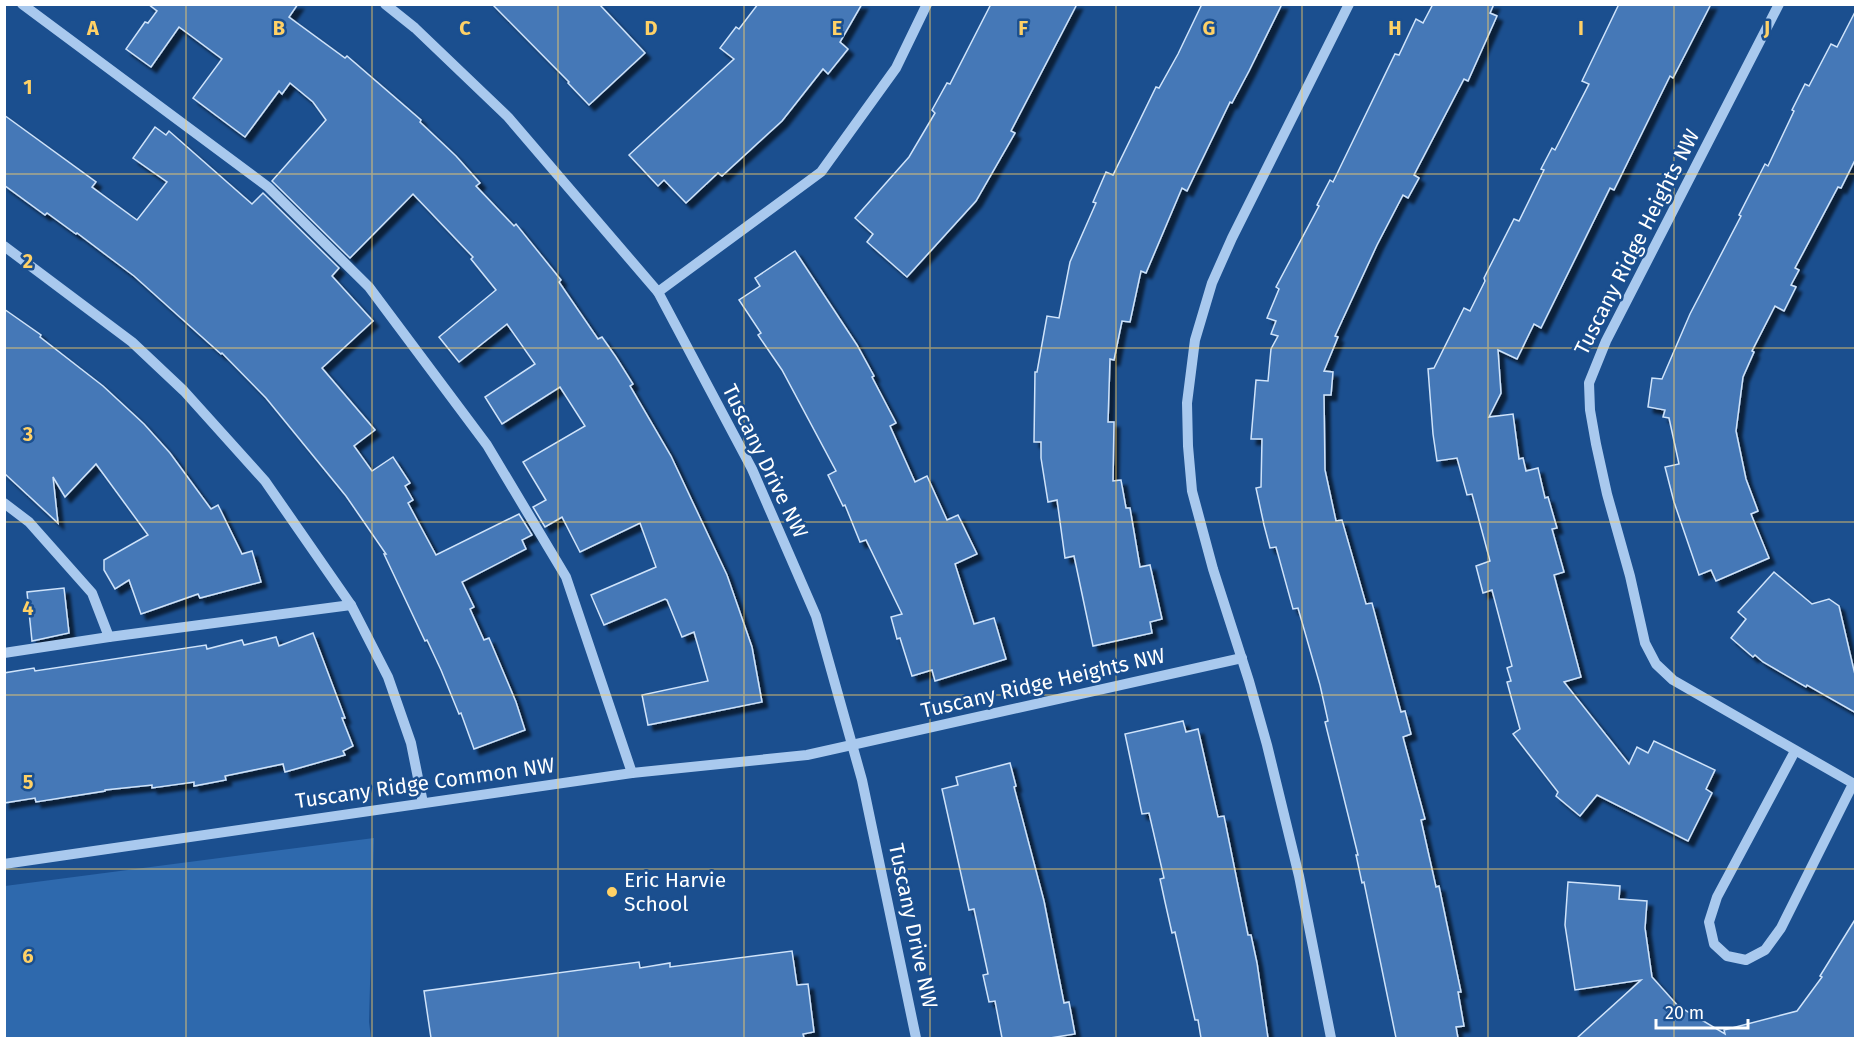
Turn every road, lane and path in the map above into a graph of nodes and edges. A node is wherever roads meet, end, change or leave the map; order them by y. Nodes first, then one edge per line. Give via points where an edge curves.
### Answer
1 (22, 4) edge
2 (385, 4) edge
3 (927, 4) edge
4 (1350, 4) edge
5 (1779, 4) edge
6 (4, 246) edge
7 (658, 292) junction
8 (4, 503) edge
9 (351, 605) junction
10 (109, 637) junction
11 (4, 653) edge
12 (1242, 658) junction
13 (852, 746) junction
14 (1796, 751) junction
15 (632, 773) junction
16 (1854, 784) edge
17 (423, 803) junction
18 (4, 864) edge
19 (916, 1038) edge
20 (1331, 1038) edge

1 - 15 street via 268,187 369,287 487,445 566,577
2 - 7 street, Tuscany Drive NW via 508,117
3 - 7 street via 896,68 821,172
4 - 12 street via 1232,238 1212,283 1195,340 1187,403 1192,491
5 - 14 street, Tuscany Ridge Heights NW via 1606,341 1589,383 1589,401 1607,494 1645,643 1656,664 1673,680
6 - 9 street via 132,342 184,391 265,481
7 - 13 street, Tuscany Drive NW via 752,469 816,616
8 - 10 street via 29,522 92,593
9 - 10 street
9 - 17 street via 388,677 411,743
10 - 11 street
12 - 13 street, Tuscany Ridge Heights NW
12 - 20 street via 1299,876
13 - 15 street, Tuscany Ridge Common NW via 807,755
13 - 19 street, Tuscany Drive NW
14 - 16 street, Tuscany Ridge Heights NW
14 - 16 street via 1717,897 1709,922 1714,944 1728,956 1746,960 1765,950 1782,928
15 - 17 street, Tuscany Ridge Common NW
17 - 18 street, Tuscany Ridge Common NW

